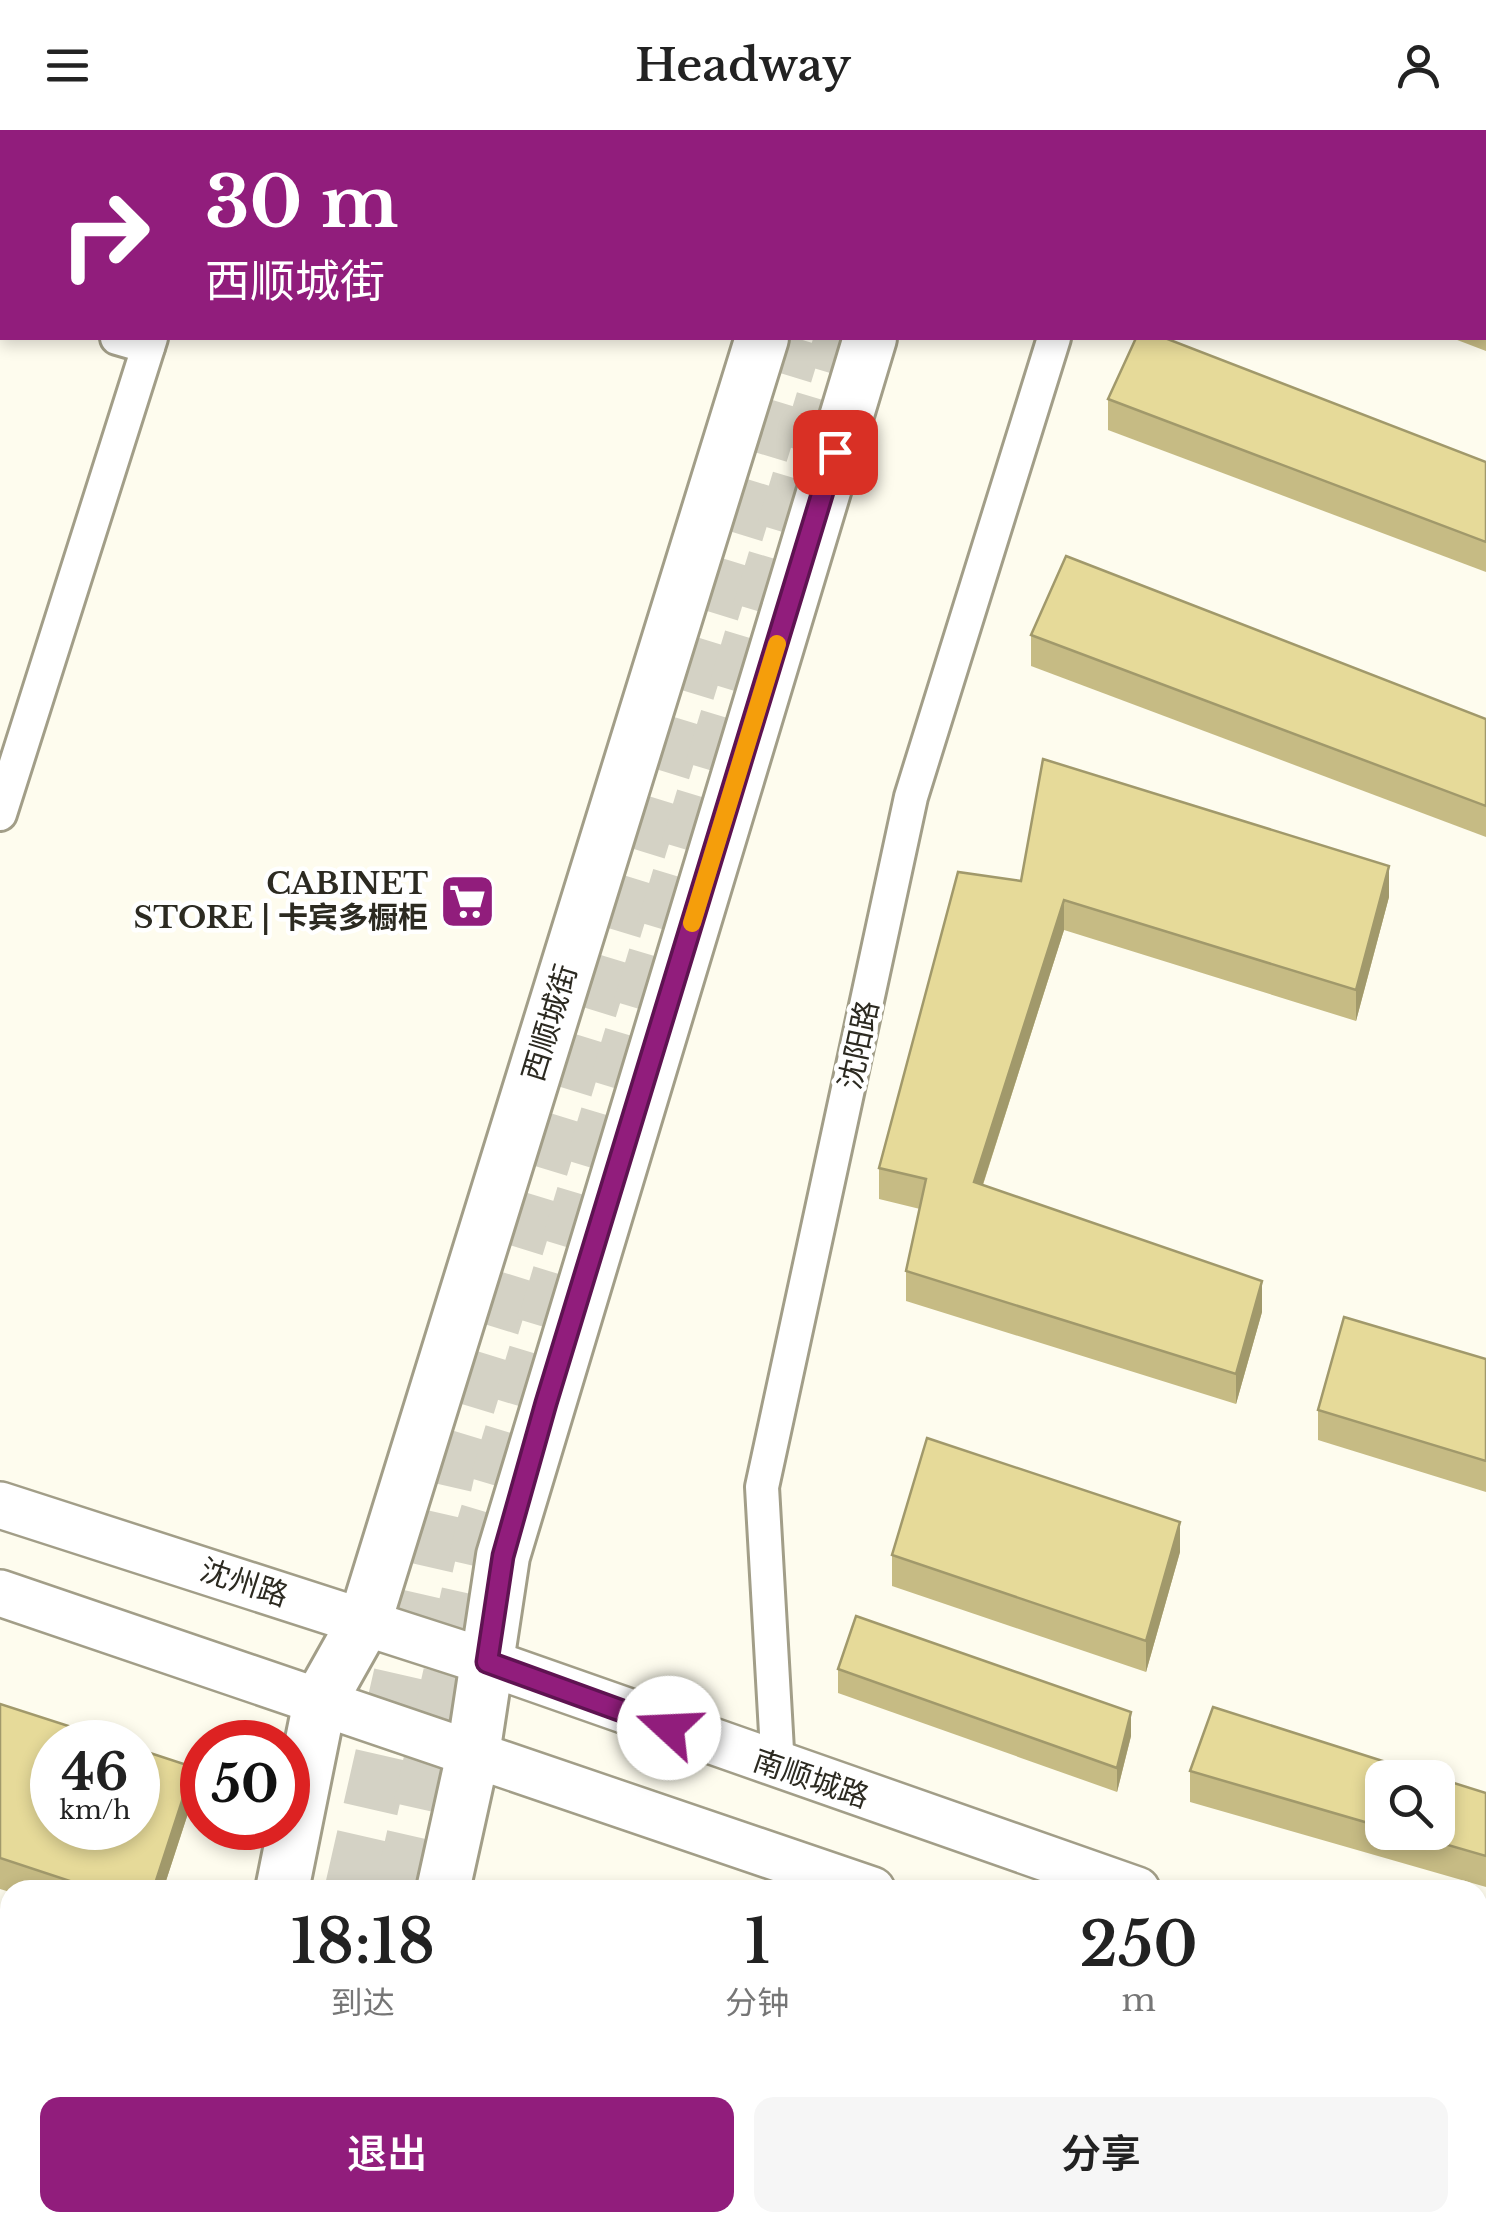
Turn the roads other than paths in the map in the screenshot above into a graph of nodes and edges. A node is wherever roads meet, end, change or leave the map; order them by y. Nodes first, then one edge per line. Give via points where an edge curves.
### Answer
1 (761, 340) edge
2 (869, 340) edge
3 (1053, 340) edge
4 (139, 341) edge
5 (0, 814) edge
6 (0, 1504) edge
7 (0, 1592) edge
8 (365, 1622) junction
9 (487, 1662) junction
10 (320, 1701) junction
11 (473, 1754) junction
12 (778, 1768) junction
13 (284, 1880) edge
14 (445, 1880) edge
15 (843, 1880) edge
16 (1108, 1880) edge

1 - 8 main road, 西顺城街
2 - 9 main road via 546,1403 503,1556
3 - 12 street, 沈阳路 via 911,797 762,1487
4 - 5 street
6 - 8 main road, 沈州路
7 - 10 main road
8 - 9 main road, 沈州路
8 - 10 main road, 西顺城街
9 - 11 main road
9 - 12 main road, 南顺城路
10 - 11 main road
10 - 13 main road, 西顺城街
11 - 14 main road
11 - 15 main road
12 - 16 main road, 南顺城路

